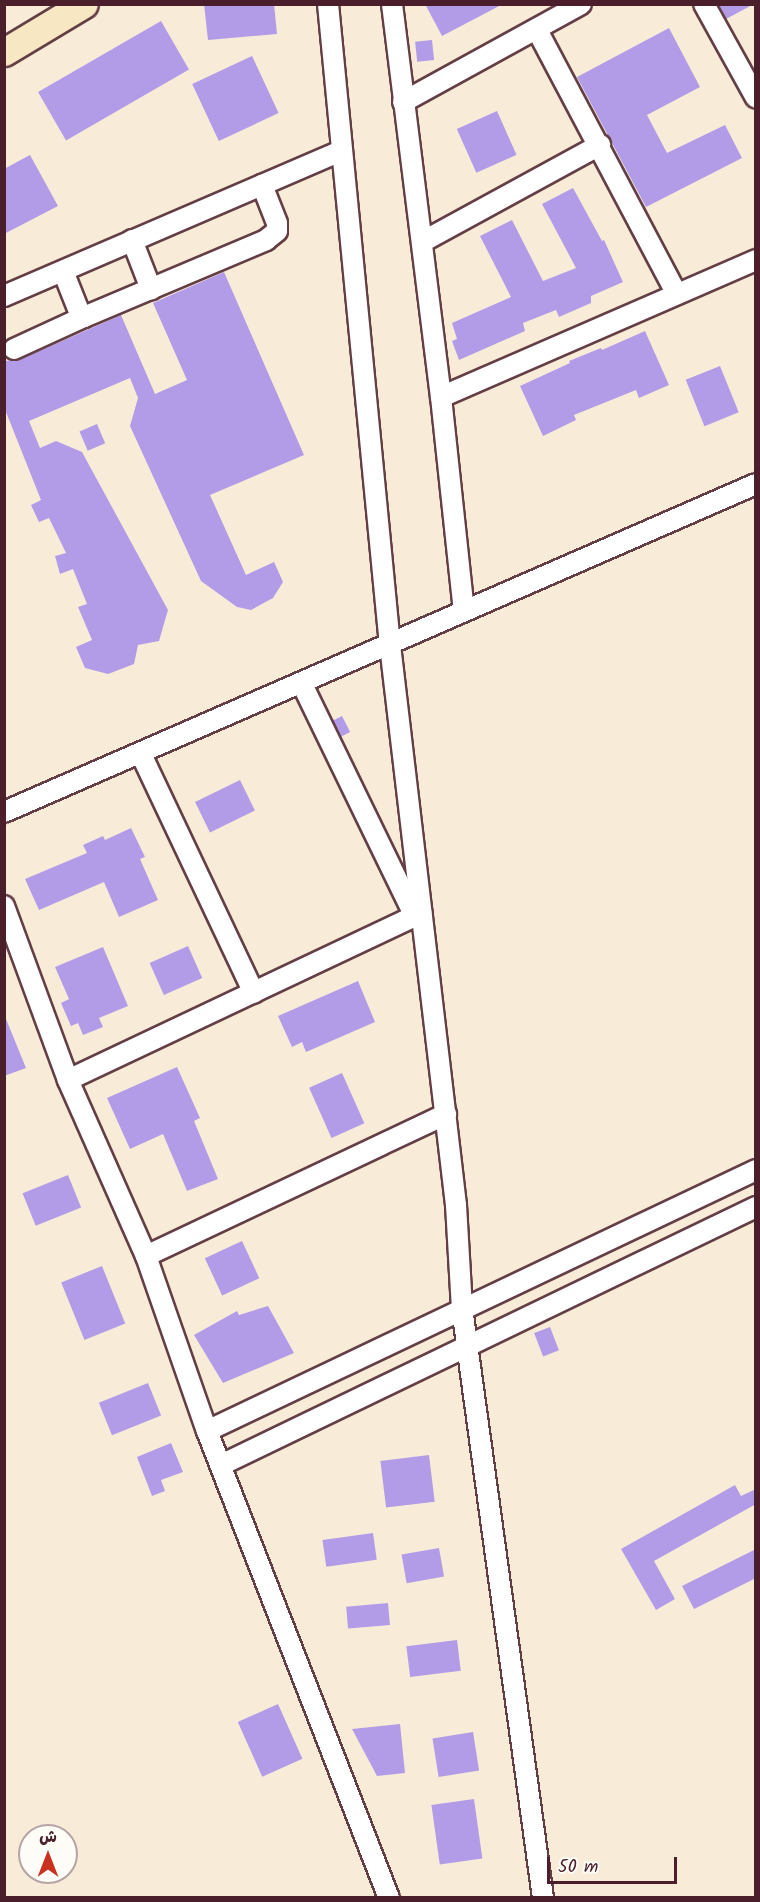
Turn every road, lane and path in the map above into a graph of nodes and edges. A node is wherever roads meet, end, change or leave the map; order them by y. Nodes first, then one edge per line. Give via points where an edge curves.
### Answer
1 (84, 4) edge
2 (328, 4) edge
3 (392, 4) edge
4 (581, 4) edge
5 (704, 4) edge
6 (537, 30) junction
7 (4, 52) edge
8 (756, 98) edge
9 (403, 102) junction
10 (600, 145) junction
11 (341, 151) junction
12 (262, 185) junction
13 (132, 240) junction
14 (423, 242) junction
15 (756, 260) edge
16 (63, 271) junction
17 (152, 289) junction
18 (676, 293) junction
19 (4, 296) edge
20 (84, 317) junction
21 (14, 349) dead end
22 (441, 397) junction
23 (756, 484) edge
24 (464, 611) junction
25 (390, 645) junction
26 (302, 684) junction
27 (141, 754) junction
28 (4, 812) edge
29 (4, 906) edge
30 (418, 915) junction
31 (254, 993) junction
32 (68, 1080) junction
33 (446, 1114) junction
34 (756, 1170) edge
35 (722, 1186) junction
36 (756, 1207) edge
37 (737, 1216) junction
38 (146, 1256) junction
39 (462, 1308) junction
40 (467, 1344) junction
41 (207, 1431) junction
42 (221, 1465) junction
43 (389, 1898) edge
44 (543, 1898) edge

1 - 7 street
2 - 11 street
3 - 9 street
4 - 6 street
5 - 8 street
6 - 9 street
6 - 10 street
9 - 14 street
10 - 14 street
10 - 18 street
11 - 12 street
11 - 25 street
12 - 13 street
12 - 17 street via 277,223 273,236
13 - 16 street
13 - 17 street
14 - 22 street
15 - 18 street
16 - 19 street
16 - 20 street
17 - 20 street
18 - 22 street
20 - 21 street
22 - 24 street
23 - 24 street
24 - 25 street
25 - 26 street
25 - 30 street
26 - 27 street
26 - 30 street
27 - 28 street
27 - 31 street
29 - 32 street
30 - 31 street
30 - 33 street
31 - 32 street
32 - 38 street
33 - 38 street
33 - 39 street
34 - 35 street
35 - 37 street
35 - 39 street
36 - 37 street
37 - 40 street
38 - 41 street
39 - 40 street
39 - 41 street
40 - 42 street
40 - 44 street
41 - 42 street
42 - 43 street

